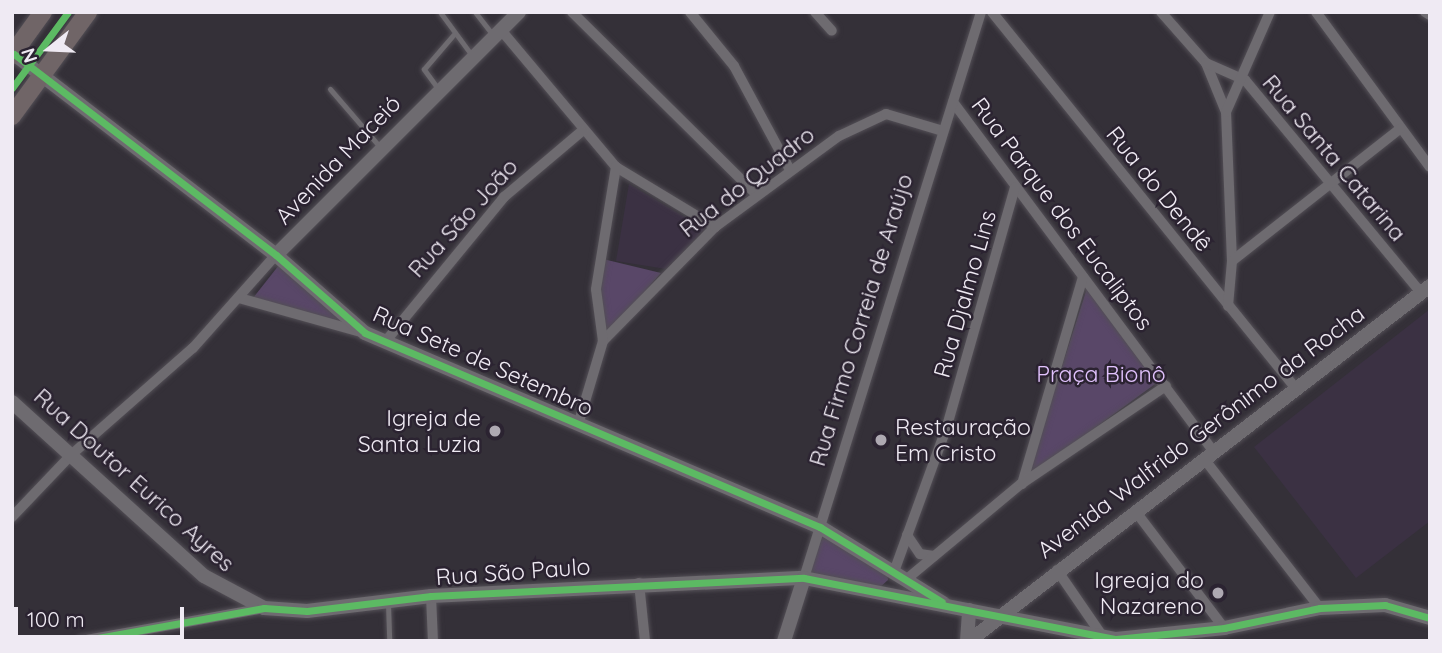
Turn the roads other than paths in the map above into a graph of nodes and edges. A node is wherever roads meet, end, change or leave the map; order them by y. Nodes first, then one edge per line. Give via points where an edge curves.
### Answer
1 (89, 12) edge
2 (440, 12) edge
3 (475, 12) edge
4 (519, 12) edge
5 (572, 12) edge
6 (690, 12) edge
7 (815, 12) edge
8 (981, 12) edge
9 (992, 12) edge
10 (1161, 12) edge
11 (1270, 12) edge
12 (1316, 12) edge
13 (1425, 12) edge
14 (35, 15) edge
15 (1430, 15) edge
16 (832, 31) dead end
17 (497, 33) junction
18 (454, 34) junction
19 (13, 55) edge
20 (473, 57) junction
21 (1206, 64) junction
22 (43, 73) junction
23 (1245, 80) junction
24 (330, 89) dead end
25 (439, 90) junction
26 (953, 102) junction
27 (1226, 111) junction
28 (12, 116) edge
29 (1400, 129) junction
30 (582, 131) junction
31 (943, 131) junction
32 (380, 147) junction
33 (616, 167) junction
34 (1430, 167) edge
35 (789, 170) junction
36 (1332, 184) junction
37 (1015, 188) junction
38 (757, 194) junction
39 (715, 227) junction
40 (276, 255) junction
41 (1232, 261) junction
42 (1083, 277) junction
43 (1425, 289) edge
44 (239, 298) junction
45 (1228, 306) junction
46 (365, 333) junction
47 (603, 341) junction
48 (385, 342) junction
49 (1166, 386) junction
50 (1296, 389) junction
51 (12, 402) edge
52 (578, 425) junction
53 (71, 455) junction
54 (1209, 456) junction
55 (1021, 484) junction
56 (1136, 512) junction
57 (12, 517) edge
58 (820, 527) junction
59 (907, 535) junction
60 (934, 556) junction
61 (895, 569) junction
62 (1057, 570) junction
63 (804, 578) junction
64 (908, 578) junction
65 (639, 583) junction
66 (885, 593) junction
67 (431, 596) junction
68 (1024, 596) junction
69 (388, 601) junction
70 (947, 606) junction
71 (264, 608) junction
72 (1321, 608) junction
73 (969, 610) junction
74 (1001, 616) junction
75 (1430, 618) edge
76 (1032, 622) junction
77 (1224, 628) junction
78 (1103, 636) junction
79 (82, 641) edge
80 (389, 641) edge
81 (433, 641) edge
82 (645, 641) edge
83 (784, 641) edge
84 (968, 641) edge

1 - 22 highway
2 - 18 lane
3 - 17 lane
4 - 17 street, Avenida Maceió
5 - 38 street
6 - 35 street via 734,66
7 - 16 street
8 - 26 street, Rua Firmo Correia de Araújo
9 - 45 street, Rua do Dendê
10 - 21 street, Rua Santa Catarina
11 - 23 street
12 - 29 street
13 - 15 street
14 - 19 highway
17 - 20 street, Avenida Maceió
17 - 30 street
18 - 20 lane
18 - 25 lane via 424,69
19 - 22 street, Rua Sete de Setembro
20 - 25 street, Avenida Maceió
21 - 23 street, Rua Santa Catarina
21 - 27 street, Rua Santa Catarina
22 - 28 highway
22 - 40 street, Rua Sete de Setembro
23 - 27 street
23 - 36 street, Rua Santa Catarina
24 - 32 lane
25 - 32 street, Avenida Maceió
26 - 31 street, Rua Firmo Correia de Araújo
26 - 37 street, Rua Parque dos Eucaliptos
27 - 41 street
29 - 34 street
29 - 36 street
30 - 33 street
30 - 48 street, Rua São João via 504,197
31 - 35 street, Rua do Quadro via 886,114 839,136
31 - 58 street, Rua Firmo Correia de Araújo
32 - 40 street, Avenida Maceió
33 - 39 street
33 - 47 street via 596,289
35 - 38 street, Rua do Quadro
36 - 41 street
36 - 43 street, Rua Santa Catarina
37 - 42 street, Rua Parque dos Eucaliptos
37 - 59 street, Rua Djalmo Lins via 947,426
38 - 39 street, Rua do Quadro
39 - 47 street, Rua do Quadro
40 - 44 street, Avenida Maceió
40 - 46 street, Rua Sete de Setembro
41 - 45 street
42 - 49 street, Rua Parque dos Eucaliptos
42 - 55 street
43 - 50 street, Avenida Walfrido Gerônimo da Rocha
44 - 46 street, Rua Sete de Setembro
44 - 53 street, Avenida Maceió via 163,377
45 - 50 street, Rua do Dendê
46 - 48 street, Rua Sete de Setembro
47 - 52 street
48 - 52 street, Rua Sete de Setembro
49 - 54 street, Rua Parque dos Eucaliptos
49 - 55 street
50 - 54 street, Avenida Walfrido Gerônimo da Rocha
51 - 53 street, Rua Doutor Eurico Ayres
52 - 58 street, Rua Sete de Setembro
53 - 57 street, Avenida Maceió
53 - 71 street, Rua Doutor Eurico Ayres via 204,576
54 - 56 street, Avenida Walfrido Gerônimo da Rocha
54 - 72 street, Rua Parque dos Eucaliptos
55 - 60 street
56 - 62 street, Avenida Walfrido Gerônimo da Rocha
56 - 77 street
58 - 61 street, Rua Sete de Setembro
58 - 63 street, Rua Firmo Correia de Araújo
59 - 60 street via 920,554
59 - 61 street, Rua Djalmo Lins
60 - 64 street
61 - 64 street, Rua Sete de Setembro
61 - 66 street via 899,584
62 - 68 street, Avenida Walfrido Gerônimo da Rocha
62 - 78 street
63 - 65 street, Rua São Paulo
63 - 66 street, Rua São Paulo
63 - 83 street, Rua Firmo Correia de Araújo
64 - 70 street, Rua Sete de Setembro
65 - 67 street, Rua São Paulo
65 - 82 street
66 - 70 street, Rua São Paulo
67 - 69 street, Rua São Paulo
67 - 81 street
68 - 74 street, Avenida Walfrido Gerônimo da Rocha
68 - 76 street
69 - 71 street, Rua São Paulo via 307,611
69 - 80 lane
70 - 73 street, Rua São Paulo
71 - 79 street, Rua São Paulo
72 - 75 street, Rua São Paulo via 1385,605
72 - 77 street, Rua São Paulo
73 - 74 street, Rua São Paulo
73 - 84 street
74 - 76 street, Rua São Paulo
74 - 84 street
76 - 78 street, Rua São Paulo
77 - 78 street, Rua São Paulo

